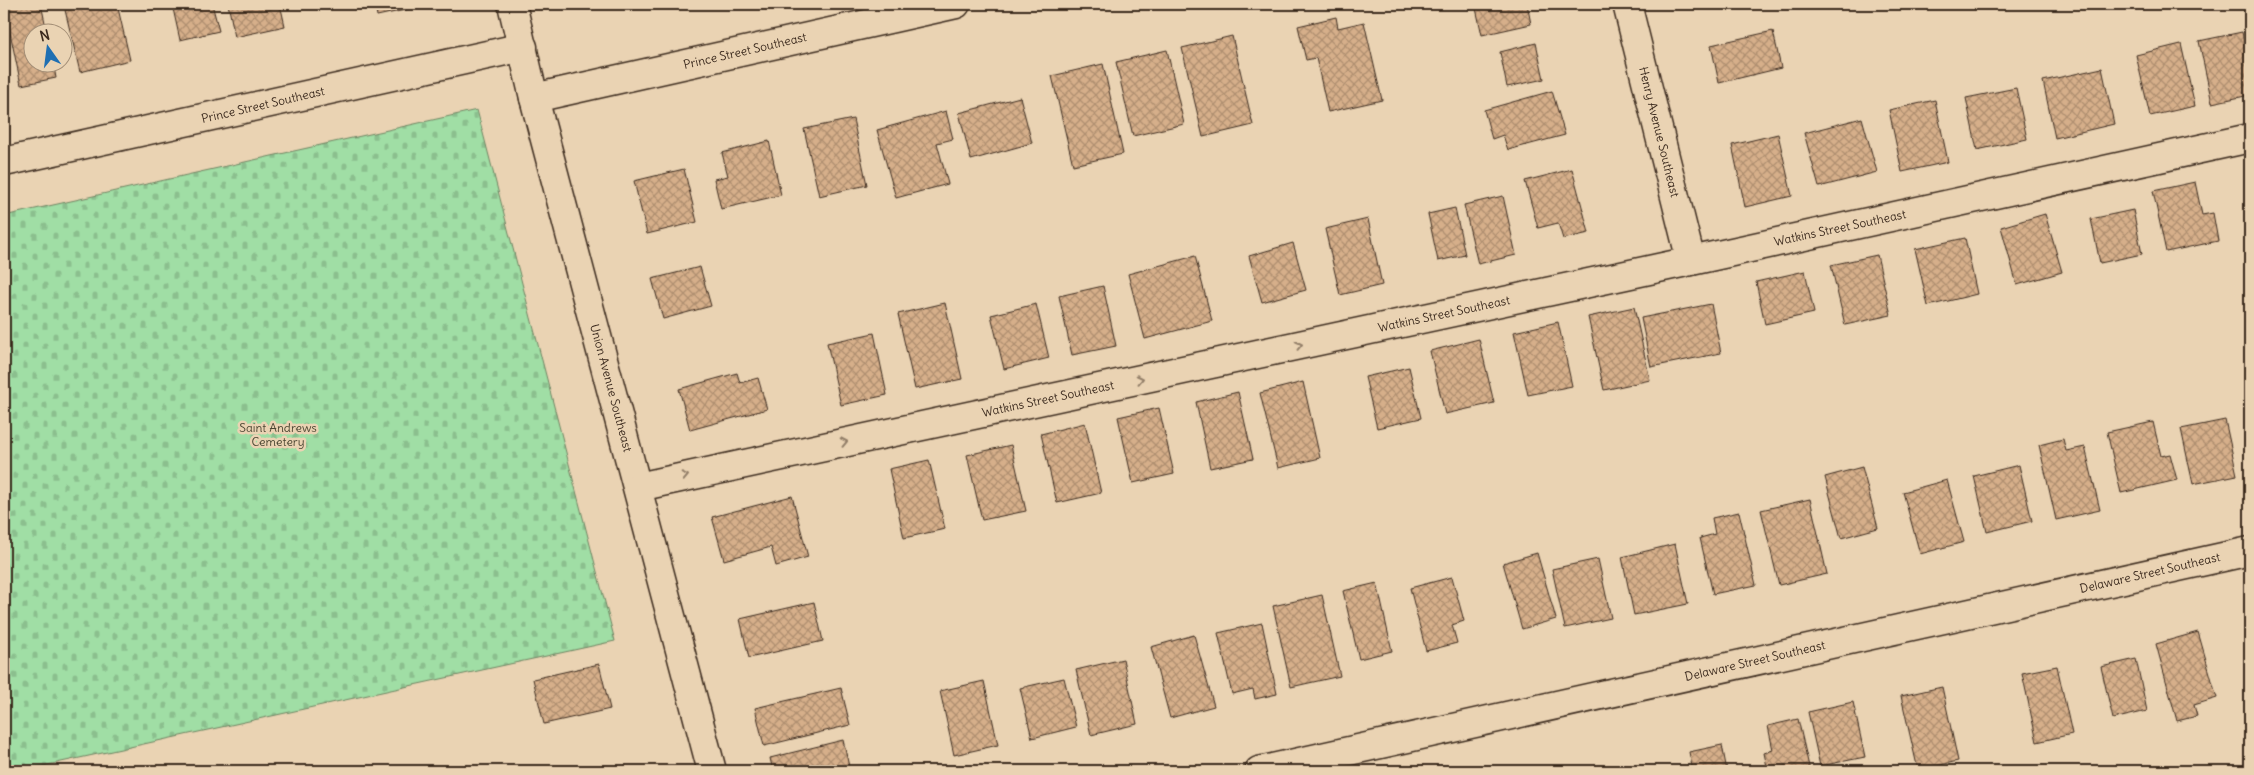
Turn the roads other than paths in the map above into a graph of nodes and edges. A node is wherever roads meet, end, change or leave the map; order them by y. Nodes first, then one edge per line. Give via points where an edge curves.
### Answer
1 (512, 4) edge
2 (956, 4) edge
3 (1627, 4) edge
4 (523, 47) junction
5 (534, 98) junction
6 (2250, 138) edge
7 (4, 162) edge
8 (1691, 261) junction
9 (638, 487) junction
10 (2250, 551) edge
11 (712, 771) edge
12 (1259, 771) edge

1 - 4 street, Union Avenue Southeast
2 - 5 street, Prince Street Southeast
3 - 8 street, Henry Avenue Southeast
4 - 5 street, Union Avenue Southeast
4 - 7 street, Prince Street Southeast
5 - 9 street, Union Avenue Southeast
6 - 8 street, Watkins Street Southeast
9 -> 8 street, Watkins Street Southeast
9 - 11 street, Union Avenue Southeast
10 - 12 street, Delaware Street Southeast

